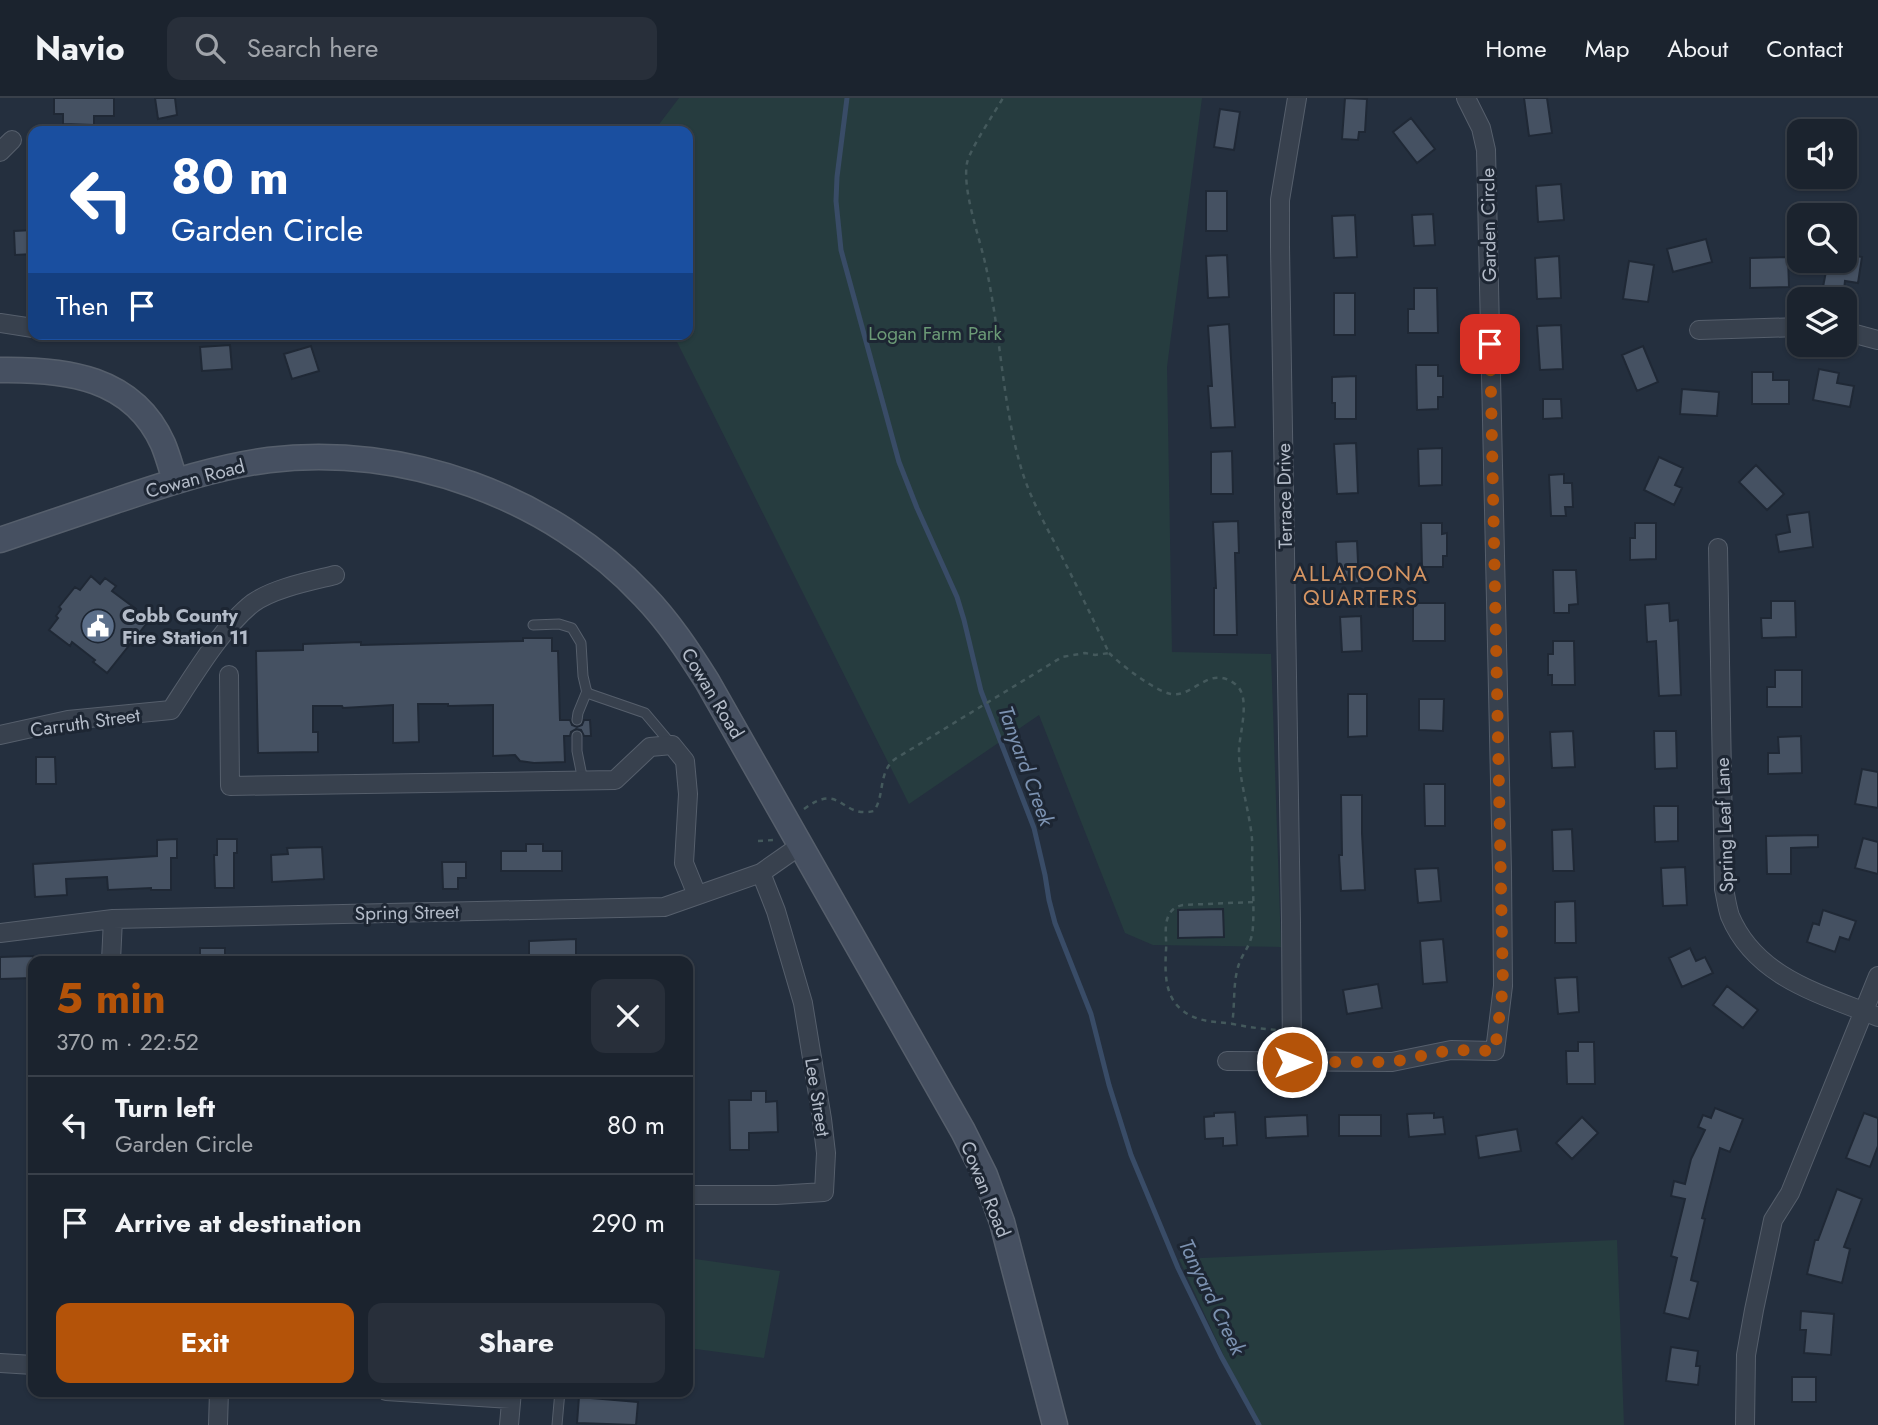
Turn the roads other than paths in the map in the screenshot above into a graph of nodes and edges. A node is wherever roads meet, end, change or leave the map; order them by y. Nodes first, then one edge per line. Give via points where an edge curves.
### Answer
1 (1297, 98) edge
2 (1466, 98) edge
3 (0, 323) edge
4 (28, 327) edge
5 (1787, 327) edge
6 (1699, 330) dead end
7 (1857, 334) edge
8 (1878, 340) edge
9 (0, 370) edge
10 (175, 481) junction
11 (0, 540) edge
12 (1718, 548) dead end
13 (335, 575) dead end
14 (533, 625) dead end
15 (229, 675) dead end
16 (587, 691) junction
17 (577, 720) dead end
18 (0, 735) edge
19 (577, 736) dead end
20 (672, 745) junction
21 (583, 780) junction
22 (797, 838) junction
23 (761, 873) junction
24 (697, 895) junction
25 (113, 919) junction
26 (0, 933) edge
27 (111, 956) edge
28 (1878, 976) edge
29 (1870, 1014) edge
30 (1227, 1061) dead end
31 (1292, 1062) junction
32 (693, 1195) edge
33 (0, 1363) edge
34 (28, 1365) edge
35 (219, 1397) edge
36 (511, 1397) edge
37 (559, 1397) edge
38 (218, 1425) edge
39 (509, 1425) edge
40 (557, 1425) edge
41 (1055, 1425) edge
42 (1745, 1425) edge

1 - 31 street, Terrace Drive via 1280,200
2 - 31 street, Garden Circle via 1486,150 1502,871 1503,986 1495,1051 1451,1050 1392,1062
3 - 4 street
5 - 6 street
7 - 8 street
9 - 10 main road via 70,375 122,394 159,435
10 - 11 main road, Cowan Road
10 - 22 main road, Cowan Road via 270,460 350,458 454,478 521,505 604,560 669,625 707,681
12 - 29 street, Spring Leaf Lane via 1724,889 1729,913 1754,954 1780,974
13 - 18 street, Carruth Street via 254,602 231,625 171,710 68,720
14 - 16 lane via 572,628 581,643
15 - 21 street via 230,786
16 - 17 lane
16 - 20 lane via 645,713
19 - 21 lane
20 - 21 street via 650,747 615,780
20 - 24 street via 685,761 684,863
22 - 23 street, Spring Street
22 - 41 main road, Cowan Road via 985,1175 1002,1222
23 - 24 street, Spring Street
23 - 32 street, Lee Street via 803,1003 826,1153 824,1192
24 - 25 street, Spring Street via 664,907
25 - 26 street, Spring Street
25 - 27 street
28 - 29 street
29 - 42 street via 1790,1193 1773,1220 1746,1355
30 - 31 street, Garden Circle
33 - 34 street
35 - 38 street
36 - 39 street
37 - 40 lane

